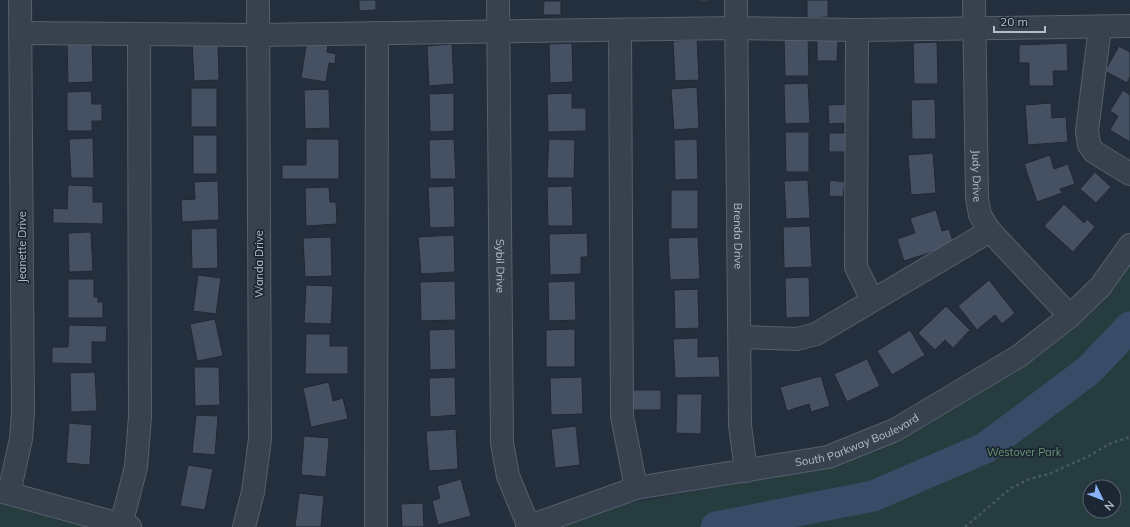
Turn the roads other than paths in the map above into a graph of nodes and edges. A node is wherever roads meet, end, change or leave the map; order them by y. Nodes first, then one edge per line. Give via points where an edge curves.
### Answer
1 (20, 0) edge
2 (258, 0) edge
3 (498, 0) edge
4 (736, 0) edge
5 (974, 0) edge
6 (1130, 26) edge
7 (1100, 27) junction
8 (736, 28) junction
9 (975, 28) junction
10 (857, 30) junction
11 (620, 31) junction
12 (498, 32) junction
13 (20, 33) junction
14 (377, 33) junction
15 (139, 34) junction
16 (258, 35) junction
17 (1130, 174) edge
18 (990, 231) junction
19 (1130, 245) edge
20 (872, 300) junction
21 (1070, 316) junction
22 (741, 338) junction
23 (746, 471) junction
24 (636, 488) junction
25 (4, 492) edge
26 (126, 526) edge
27 (244, 527) edge
28 (376, 527) edge
29 (529, 527) edge

1 - 13 street, Jeanette Drive
2 - 16 street, Wanda Drive
3 - 12 street, Sybil Drive
4 - 8 street, Brenda Drive
5 - 9 street, Judy Drive
6 - 7 street
7 - 9 street
7 - 17 street via 1086,131 1089,145 1094,152
8 - 10 street
8 - 11 street
8 - 22 street, Brenda Drive
9 - 10 street
9 - 18 street, Judy Drive via 977,198 980,215
10 - 20 street via 856,267
11 - 12 street
11 - 24 street via 622,416
12 - 14 street
12 - 29 street, Sybil Drive via 502,443 508,476
13 - 15 street
13 - 25 street, Jeanette Drive via 23,411 21,439
14 - 16 street
14 - 28 street
15 - 16 street
15 - 26 street via 140,417 136,468
16 - 27 street, Wanda Drive via 260,439 253,492
18 - 20 street
18 - 21 street, Judy Drive
19 - 21 street, South Parkway Boulevard via 1100,288
20 - 22 street via 816,334 797,339
21 - 23 street, South Parkway Boulevard via 1019,356 895,430 828,457
22 - 23 street, Brenda Drive via 740,425
23 - 24 street, South Parkway Boulevard
24 - 29 street, South Parkway Boulevard
25 - 26 street

